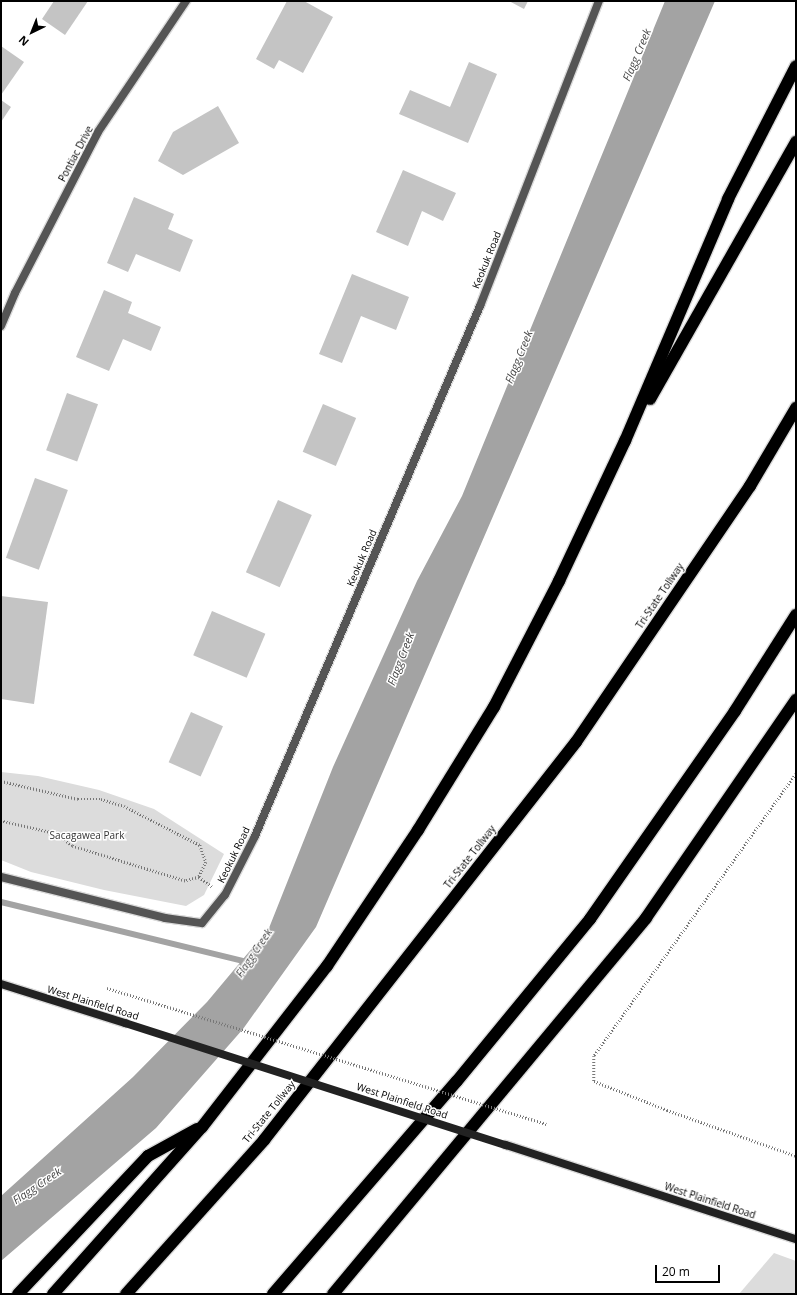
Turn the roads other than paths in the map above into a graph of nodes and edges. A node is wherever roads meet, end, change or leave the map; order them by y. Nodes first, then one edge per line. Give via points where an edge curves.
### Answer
1 (186, 1) edge
2 (599, 1) edge
3 (796, 66) edge
4 (796, 142) edge
5 (1, 326) edge
6 (796, 408) edge
7 (625, 441) junction
8 (796, 615) edge
9 (796, 700) edge
10 (1, 877) edge
11 (1, 984) edge
12 (202, 1127) junction
13 (796, 1239) edge
14 (18, 1294) edge
15 (53, 1294) edge
16 (126, 1294) edge
17 (273, 1294) edge
18 (333, 1294) edge

1 - 5 street, Pontiac Drive via 98,132 15,293
2 - 10 street, Keokuk Road via 477,313 255,836 225,895 202,922 165,918
3 - 7 highway via 728,199
4 - 7 highway
6 - 16 highway, Tri-State Tollway via 750,486 576,742 264,1140
7 - 12 highway via 559,581 490,713 418,830 327,966
8 - 17 highway via 735,711 590,919 457,1081
9 - 18 highway via 646,918
11 - 13 main road, West Plainfield Road, bridge
12 - 14 highway via 148,1156
12 - 15 highway

